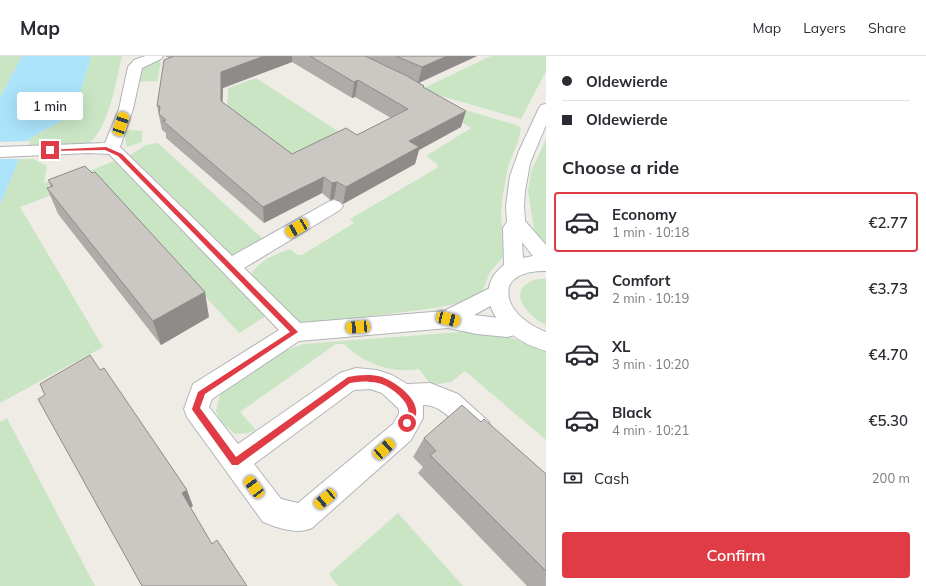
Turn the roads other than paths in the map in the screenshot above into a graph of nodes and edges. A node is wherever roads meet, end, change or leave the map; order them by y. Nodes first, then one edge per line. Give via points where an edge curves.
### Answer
1 (146, 57) edge
2 (546, 108) edge
3 (111, 150) junction
4 (0, 152) edge
5 (334, 206) dead end
6 (516, 224) junction
7 (546, 257) edge
8 (546, 264) edge
9 (230, 267) junction
10 (514, 268) junction
11 (498, 292) junction
12 (448, 319) junction
13 (517, 326) junction
14 (295, 332) junction
15 (546, 342) edge
16 (402, 395) junction
17 (494, 442) edge
18 (235, 462) junction

1 - 3 street via 135,67 126,110
2 - 6 street via 522,158 516,182
3 - 4 street via 89,148
3 - 9 street via 120,155
5 - 9 street
6 - 7 street via 523,228 538,251
6 - 10 street via 512,228
8 - 10 street via 527,264
9 - 14 street
10 - 11 street via 505,273
11 - 12 street
11 - 13 street via 500,304
12 - 13 street via 477,325 507,328
12 - 14 street
13 - 15 street
14 - 18 street via 202,392 196,409
16 - 17 street via 430,394 449,402
16 - 18 street via 381,380 348,380
16 - 18 street via 410,403 412,414 402,432 302,518 272,512

